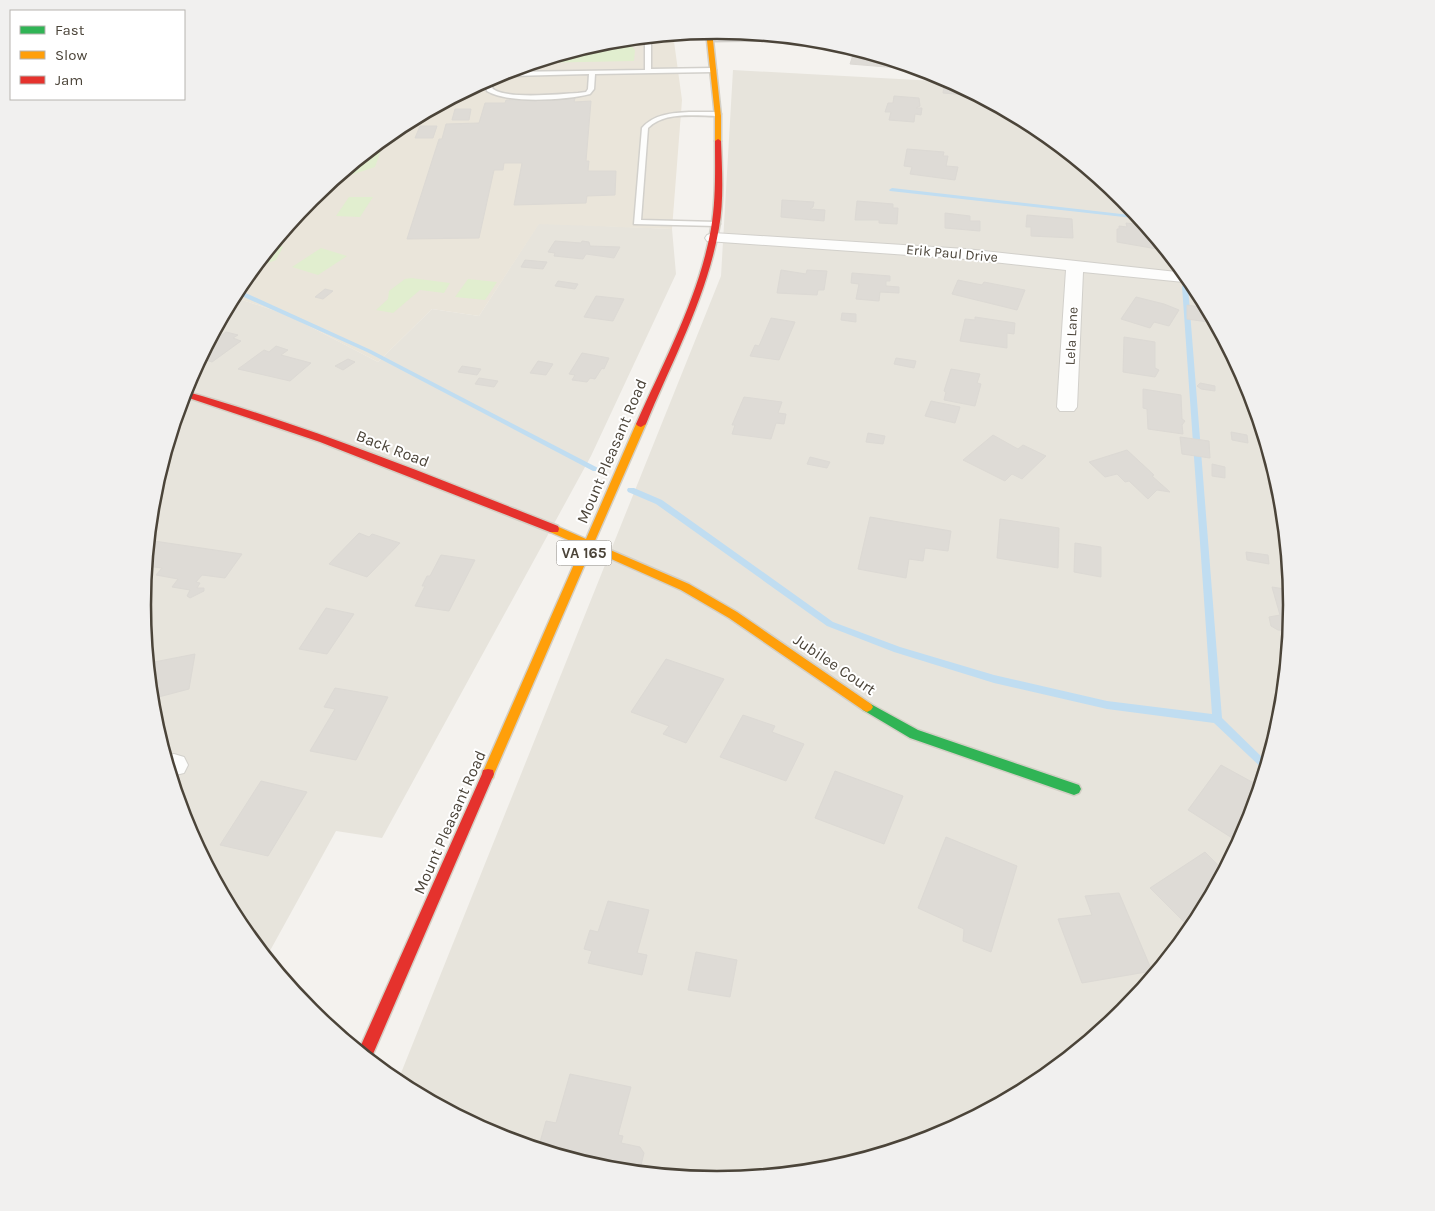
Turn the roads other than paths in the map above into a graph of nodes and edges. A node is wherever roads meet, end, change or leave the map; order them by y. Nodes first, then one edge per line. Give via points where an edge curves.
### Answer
1 (709, 39) edge
2 (648, 44) edge
3 (713, 70) junction
4 (648, 72) junction
5 (522, 74) edge
6 (592, 74) junction
7 (489, 87) edge
8 (718, 114) junction
9 (715, 231) junction
10 (1075, 265) junction
11 (1180, 278) edge
12 (191, 396) edge
13 (1067, 407) dead end
14 (589, 543) junction
15 (1074, 789) dead end
16 (366, 1050) edge

1 - 3 main road, Mount Pleasant Road / VA 165
2 - 4 lane
3 - 4 lane
3 - 8 main road, Mount Pleasant Road / VA 165
4 - 6 lane
5 - 6 lane
6 - 7 lane via 591,89 578,95 511,96 490,91
8 - 9 main road, Mount Pleasant Road / VA 165 via 719,180
8 - 9 lane via 664,116 648,122 637,222
9 - 10 street, Erik Paul Drive
9 - 14 main road, Mount Pleasant Road / VA 165 via 690,305
10 - 11 street, Erik Paul Drive
10 - 13 street, Lela Lane
12 - 14 main road, Back Road via 291,427
14 - 15 main road, Jubilee Court via 686,587 914,734
14 - 16 main road, Mount Pleasant Road / VA 165

